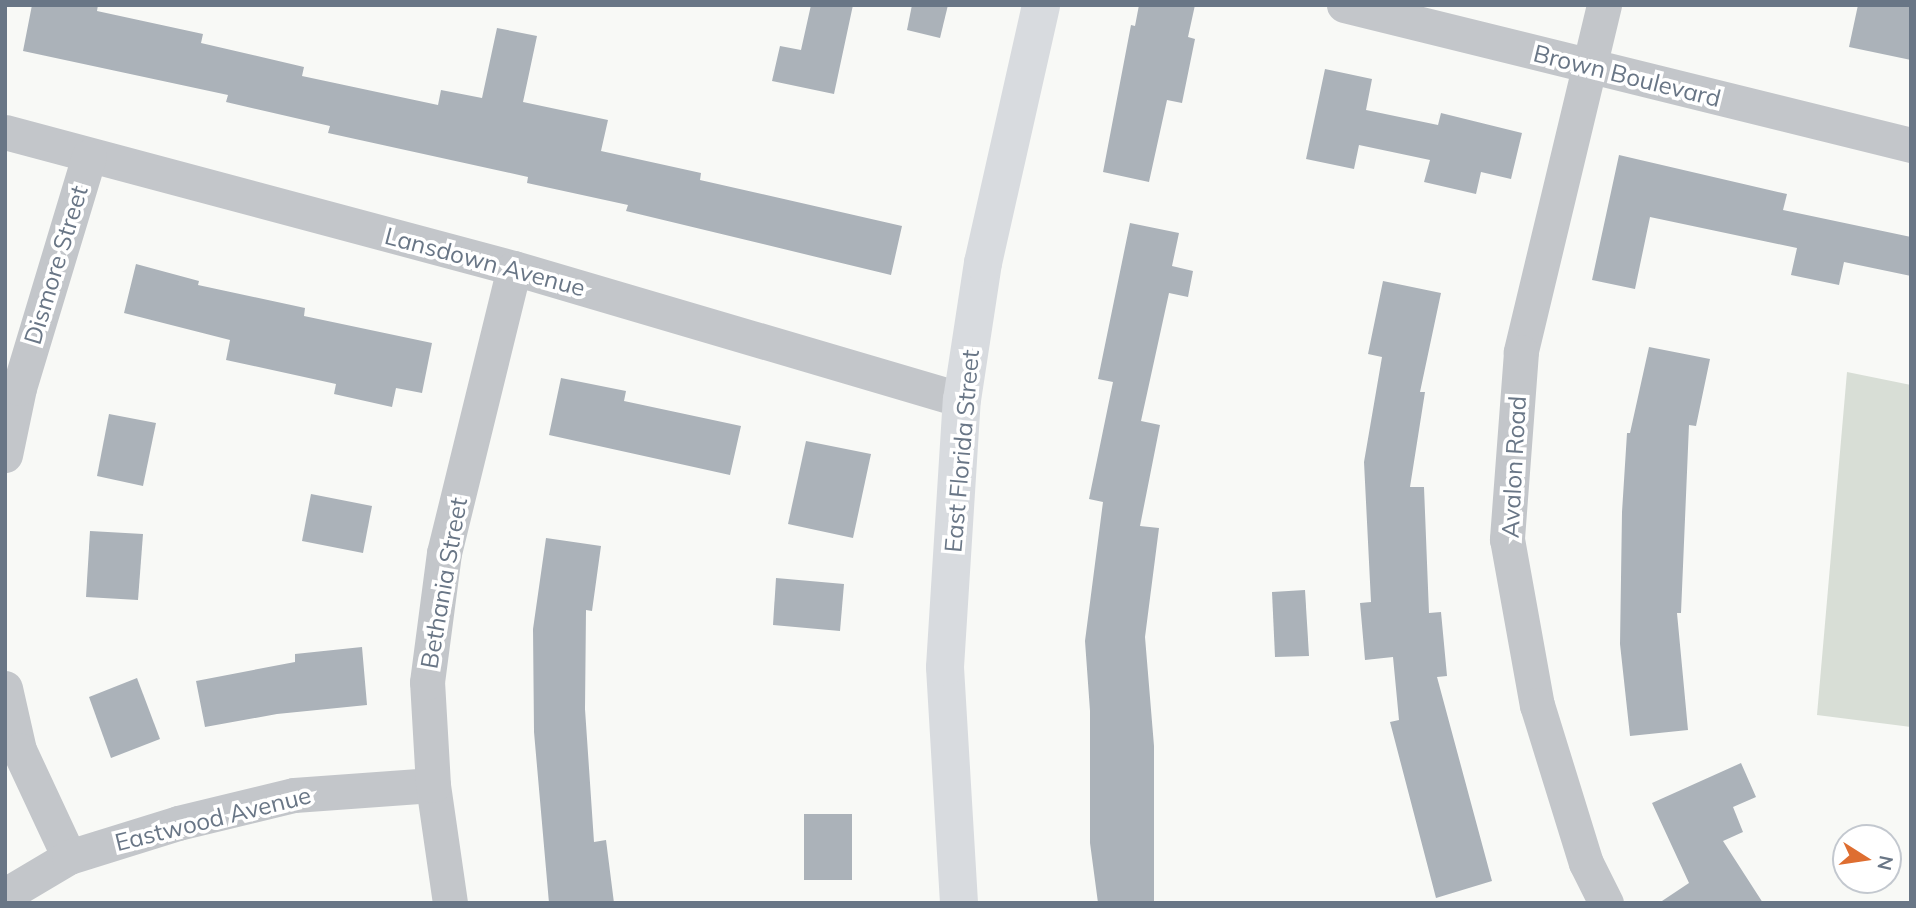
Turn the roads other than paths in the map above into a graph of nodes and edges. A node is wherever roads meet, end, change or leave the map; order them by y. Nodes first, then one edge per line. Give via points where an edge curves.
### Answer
1 (1041, 5) edge
2 (1344, 5) edge
3 (1604, 5) edge
4 (1591, 67) junction
5 (5, 132) edge
6 (1911, 145) edge
7 (89, 156) junction
8 (514, 268) junction
9 (962, 400) junction
10 (5, 456) edge
11 (5, 688) edge
12 (433, 785) junction
13 (69, 857) junction
14 (5, 895) edge
15 (450, 903) edge
16 (959, 903) edge
17 (1606, 903) edge

1 - 9 main road, East Florida Street via 983,263
2 - 4 street, Brown Boulevard
3 - 4 street, Avalon Road
4 - 6 street, Brown Boulevard
4 - 17 street, Avalon Road via 1521,352 1507,539 1537,705 1586,863
5 - 7 street, Lansdown Avenue
7 - 8 street, Lansdown Avenue
7 - 10 street, Dismore Street via 19,387
8 - 9 street, Lansdown Avenue
8 - 12 street, Bethania Street via 444,553 427,682
9 - 16 main road, East Florida Street via 945,667
11 - 13 street via 19,750
12 - 13 street, Eastwood Avenue via 294,795 178,823
12 - 15 street, Bethania Street
13 - 14 street, Eastwood Avenue

